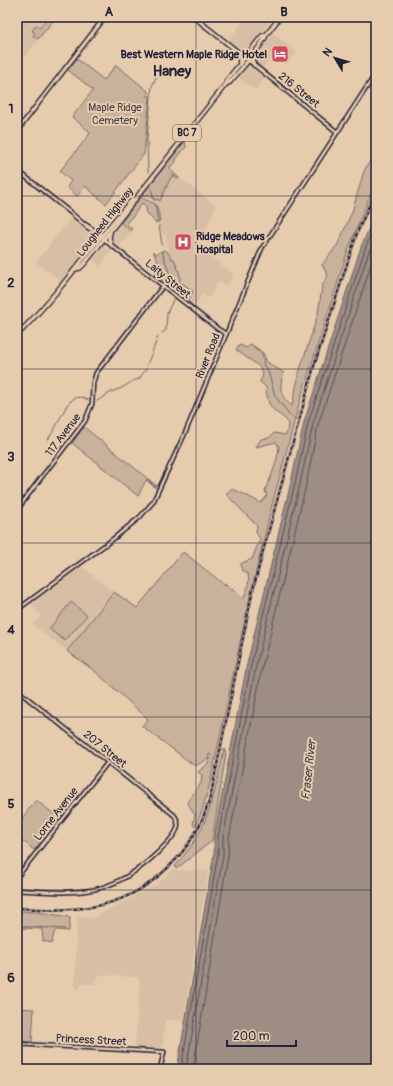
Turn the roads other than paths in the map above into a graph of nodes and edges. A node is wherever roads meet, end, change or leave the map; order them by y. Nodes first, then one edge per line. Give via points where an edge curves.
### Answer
1 (105, 17) edge
2 (194, 17) edge
3 (280, 17) edge
4 (266, 35) junction
5 (239, 53) junction
6 (252, 56) junction
7 (246, 59) junction
8 (240, 63) junction
9 (254, 65) junction
10 (376, 73) edge
11 (226, 84) junction
12 (17, 131) edge
13 (337, 132) junction
14 (17, 170) edge
15 (147, 183) junction
16 (110, 232) junction
17 (101, 237) junction
18 (111, 245) junction
19 (163, 286) junction
20 (226, 334) junction
21 (17, 335) edge
22 (17, 510) edge
23 (17, 610) edge
24 (17, 690) edge
25 (108, 762) junction
26 (17, 877) edge
27 (17, 890) edge
28 (17, 1044) edge
29 (160, 1069) edge

1 - 12 main road
2 - 5 main road, 216 Street
3 - 4 highway, Lougheed Highway / BC 7
4 - 6 highway, Lougheed Highway / BC 7
4 - 7 highway, Lougheed Highway / BC 7 via 262,36
5 - 7 main road, 216 Street
5 - 8 highway
6 - 7 highway, Lougheed Highway / BC 7
6 - 9 highway
7 - 8 highway, Lougheed Highway / BC 7
7 - 9 street, 216 Street
7 - 11 highway, Lougheed Highway / BC 7
8 - 11 highway, Lougheed Highway / BC 7
9 - 13 street, 216 Street
10 - 13 street, River Road
11 - 15 highway, Lougheed Highway / BC 7
13 - 20 street, River Road via 262,248
14 - 17 street, Laity Street
15 - 16 highway, Lougheed Highway / BC 7
15 - 17 highway, Lougheed Highway / BC 7
16 - 17 highway, Lougheed Highway / BC 7
16 - 18 highway via 108,238
17 - 18 street, Laity Street
17 - 21 highway, Lougheed Highway / BC 7 via 80,268 75,269
18 - 19 street, Laity Street
19 - 20 street, Laity Street
19 - 22 street, 117 Avenue via 96,373 92,404 85,421
20 - 23 street, River Road via 186,430 149,507 113,539
24 - 25 street, 207 Street
25 - 26 street, Lorne Avenue
25 - 27 street, 207 Street via 174,815 178,820 176,832 157,854 136,870 96,889 84,892
28 - 29 street, Princess Street via 164,1052

